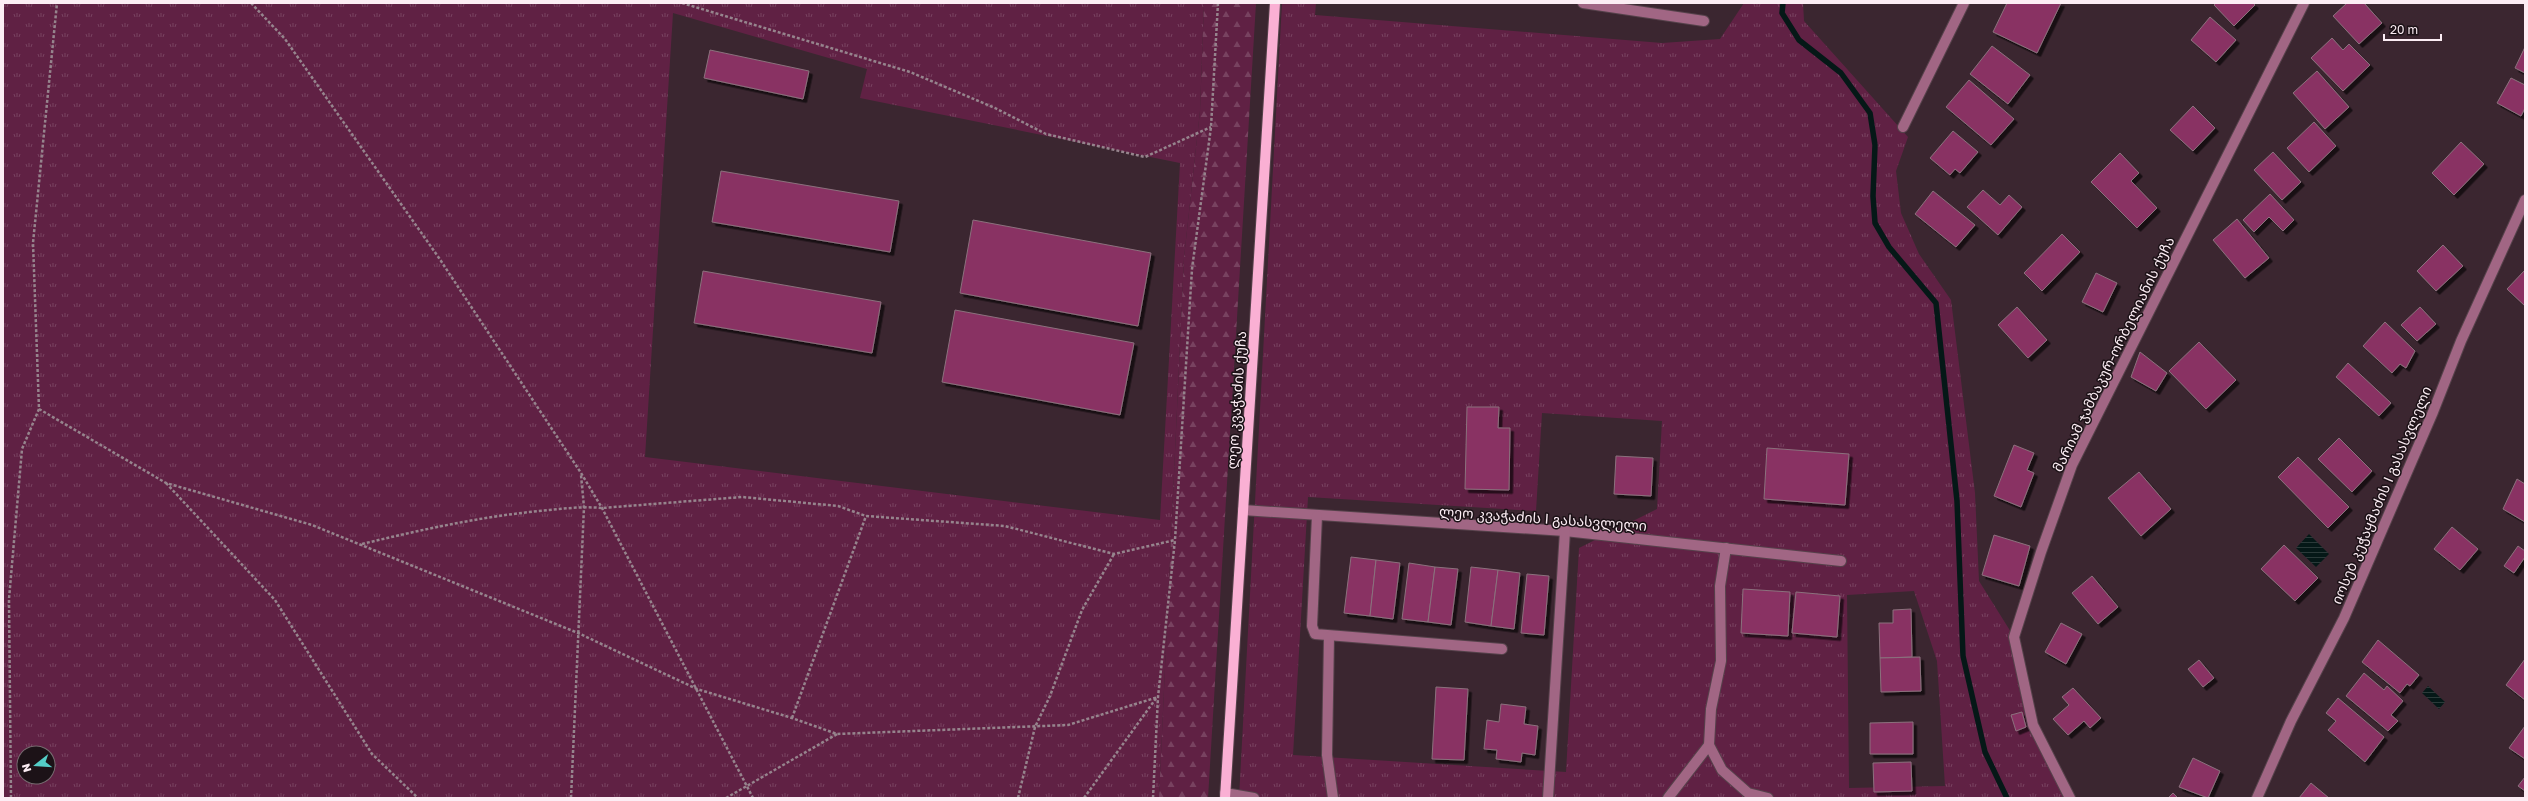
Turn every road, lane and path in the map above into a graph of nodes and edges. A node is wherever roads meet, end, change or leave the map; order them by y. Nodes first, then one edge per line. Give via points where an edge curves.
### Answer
1 (57, 3) edge
2 (251, 3) edge
3 (682, 3) edge
4 (1218, 3) edge
5 (1275, 3) edge
6 (1583, 3) edge
7 (1586, 3) edge
8 (1964, 3) edge
9 (2304, 3) edge
10 (1704, 21) dead end
11 (1211, 127) junction
12 (1904, 127) dead end
13 (2525, 200) edge
14 (39, 409) junction
15 (581, 473) junction
16 (166, 483) junction
17 (584, 507) junction
18 (602, 508) junction
19 (1243, 510) junction
20 (866, 516) junction
21 (1317, 516) junction
22 (1565, 531) junction
23 (1175, 540) junction
24 (362, 544) junction
25 (1726, 548) junction
26 (1114, 554) junction
27 (1841, 561) dead end
28 (578, 633) junction
29 (1329, 636) junction
30 (1502, 649) dead end
31 (697, 689) junction
32 (1158, 697) junction
33 (792, 718) junction
34 (1035, 727) junction
35 (837, 734) junction
36 (1709, 745) junction
37 (746, 786) junction
38 (1748, 793) junction
39 (1225, 795) edge
40 (11, 798) edge
41 (418, 798) edge
42 (571, 798) edge
43 (726, 798) edge
44 (753, 798) edge
45 (1018, 798) edge
46 (1084, 798) edge
47 (1153, 798) edge
48 (1254, 798) edge
49 (1333, 798) edge
50 (1548, 798) edge
51 (1668, 798) edge
52 (1738, 798) edge
53 (1768, 798) edge
54 (2070, 798) edge
55 (2257, 798) edge

1 - 14 path via 33,243
2 - 15 path via 285,39 435,251
3 - 11 path via 910,72 1054,136 1146,157
4 - 11 path
5 - 19 main road, ლეო კვაჭაძის ქუჩა
6 - 7 street
7 - 10 street
8 - 12 street
9 - 54 street, მარიამ ჯამბაკურ-ორბელიანის ქუჩა via 2072,465 2014,637 2033,725
11 - 23 path via 1192,269
13 - 55 street, იოსებ კეჭაყმაძის I გასასვლელი via 2461,341 2344,618 2291,721
14 - 16 path
14 - 40 path via 22,449 9,599
15 - 17 path
15 - 18 path
16 - 24 path via 312,525
16 - 41 path via 275,600 372,754
17 - 18 path
17 - 24 path via 503,514
17 - 28 path
18 - 20 path via 742,497 838,506
18 - 31 path
19 - 21 street, ლეო კვაჭაძის I გასასვლელი
19 - 39 main road, ლეო კვაჭაძის ქუჩა
20 - 26 path via 1005,526
20 - 33 path
21 - 22 street, ლეო კვაჭაძის I გასასვლელი
21 - 29 street via 1312,626 1315,634
22 - 25 street, ლეო კვაჭაძის I გასასვლელი
22 - 50 street
23 - 26 path
23 - 32 path
24 - 28 path
25 - 27 street, ლეო კვაჭაძის I გასასვლელი
25 - 36 street via 1720,586 1721,661 1711,709
26 - 34 path via 1082,610 1050,696
28 - 31 path
28 - 42 path
29 - 30 street
29 - 49 street via 1327,756
31 - 33 path
31 - 37 path
32 - 34 path via 1068,725
32 - 46 path
32 - 47 path
33 - 35 path
34 - 35 path
34 - 45 path
35 - 37 path
36 - 38 street via 1722,770
36 - 51 street
37 - 43 path
37 - 44 path
38 - 52 street
38 - 53 street
39 - 48 street

